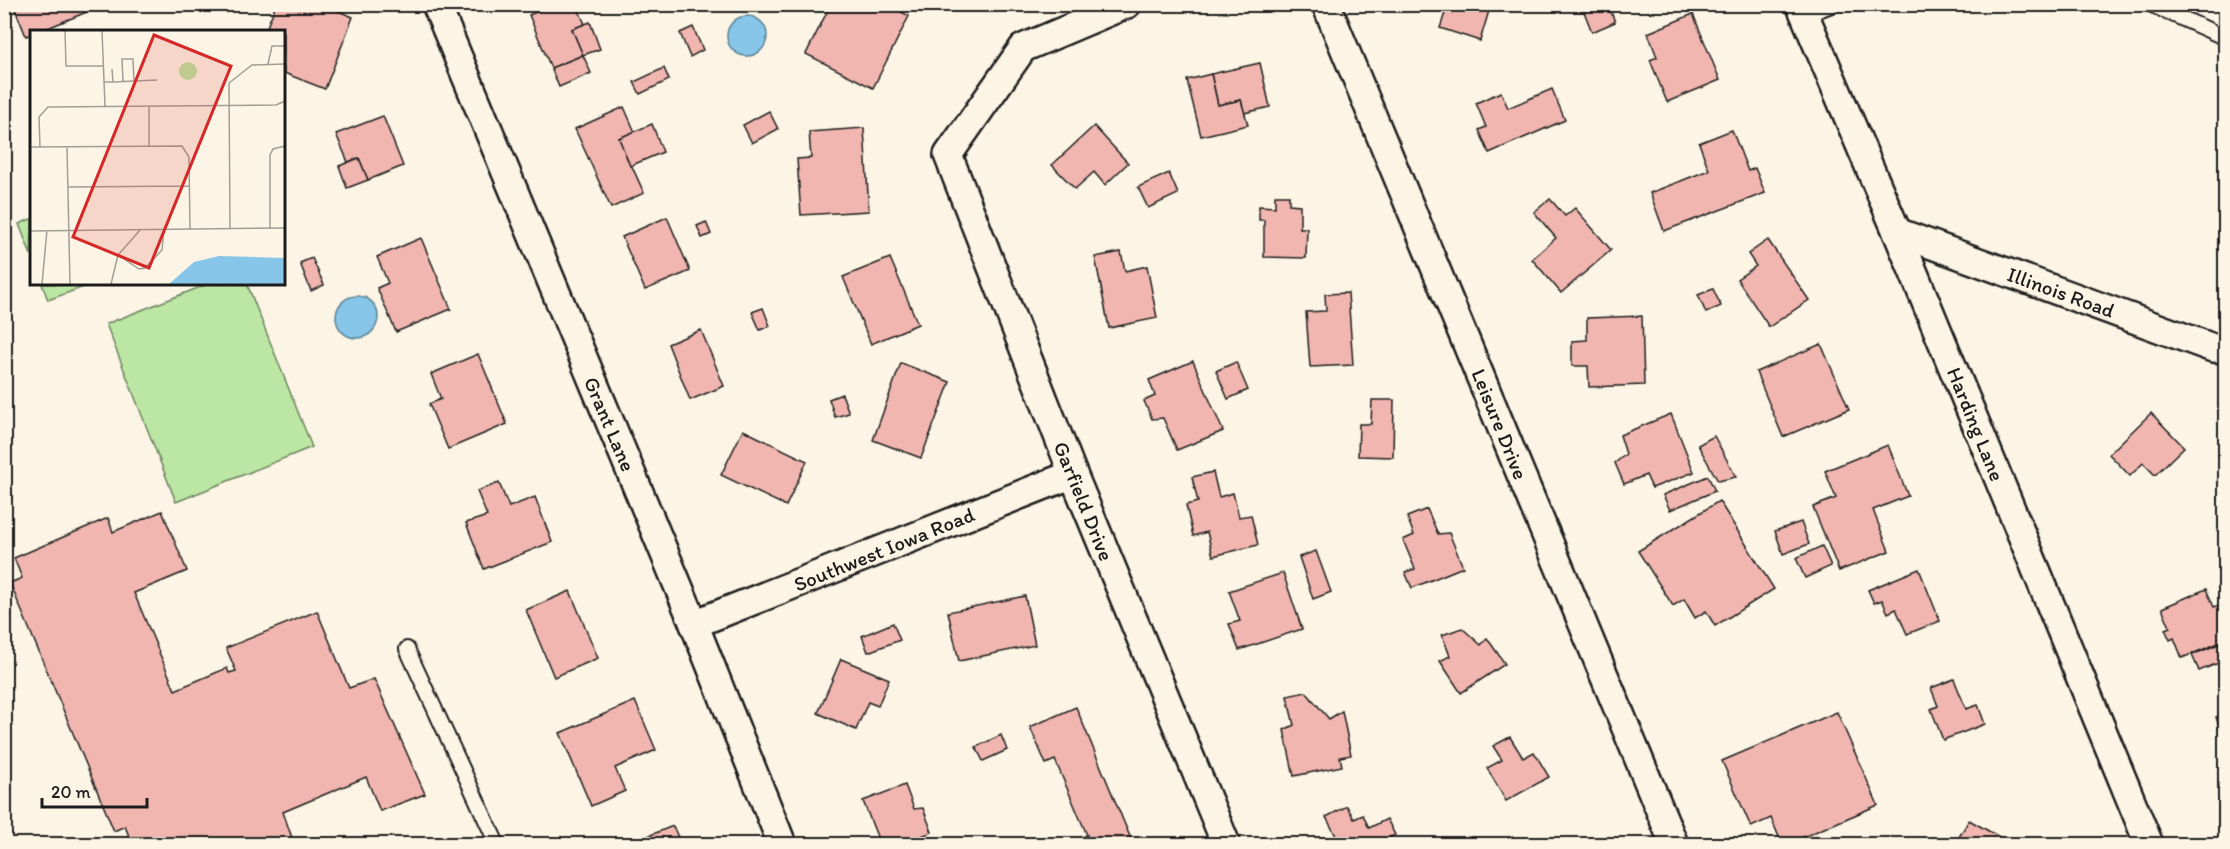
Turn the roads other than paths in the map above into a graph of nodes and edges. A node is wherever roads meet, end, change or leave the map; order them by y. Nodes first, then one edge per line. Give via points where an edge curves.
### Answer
1 (435, 4) edge
2 (1127, 4) edge
3 (1326, 4) edge
4 (1834, 4) edge
5 (2150, 4) edge
6 (1802, 10) edge
7 (2226, 38) edge
8 (1897, 232) junction
9 (2226, 349) edge
10 (1073, 474) junction
11 (694, 624) junction
12 (407, 649) dead end
13 (497, 844) edge
14 (782, 844) edge
15 (1226, 844) edge
16 (1674, 844) edge
17 (2149, 844) edge

1 - 11 street, Grant Lane
2 - 10 street, Garfield Drive via 1023,48 948,155
3 - 16 street, Leisure Drive
4 - 6 lane
5 - 7 lane
6 - 8 street, Harding Lane
8 - 9 street, Illinois Road via 2213,348
8 - 17 street, Harding Lane
10 - 11 street, Southwest Iowa Road
10 - 15 street, Garfield Drive
11 - 14 street, Grant Lane
12 - 13 lane

